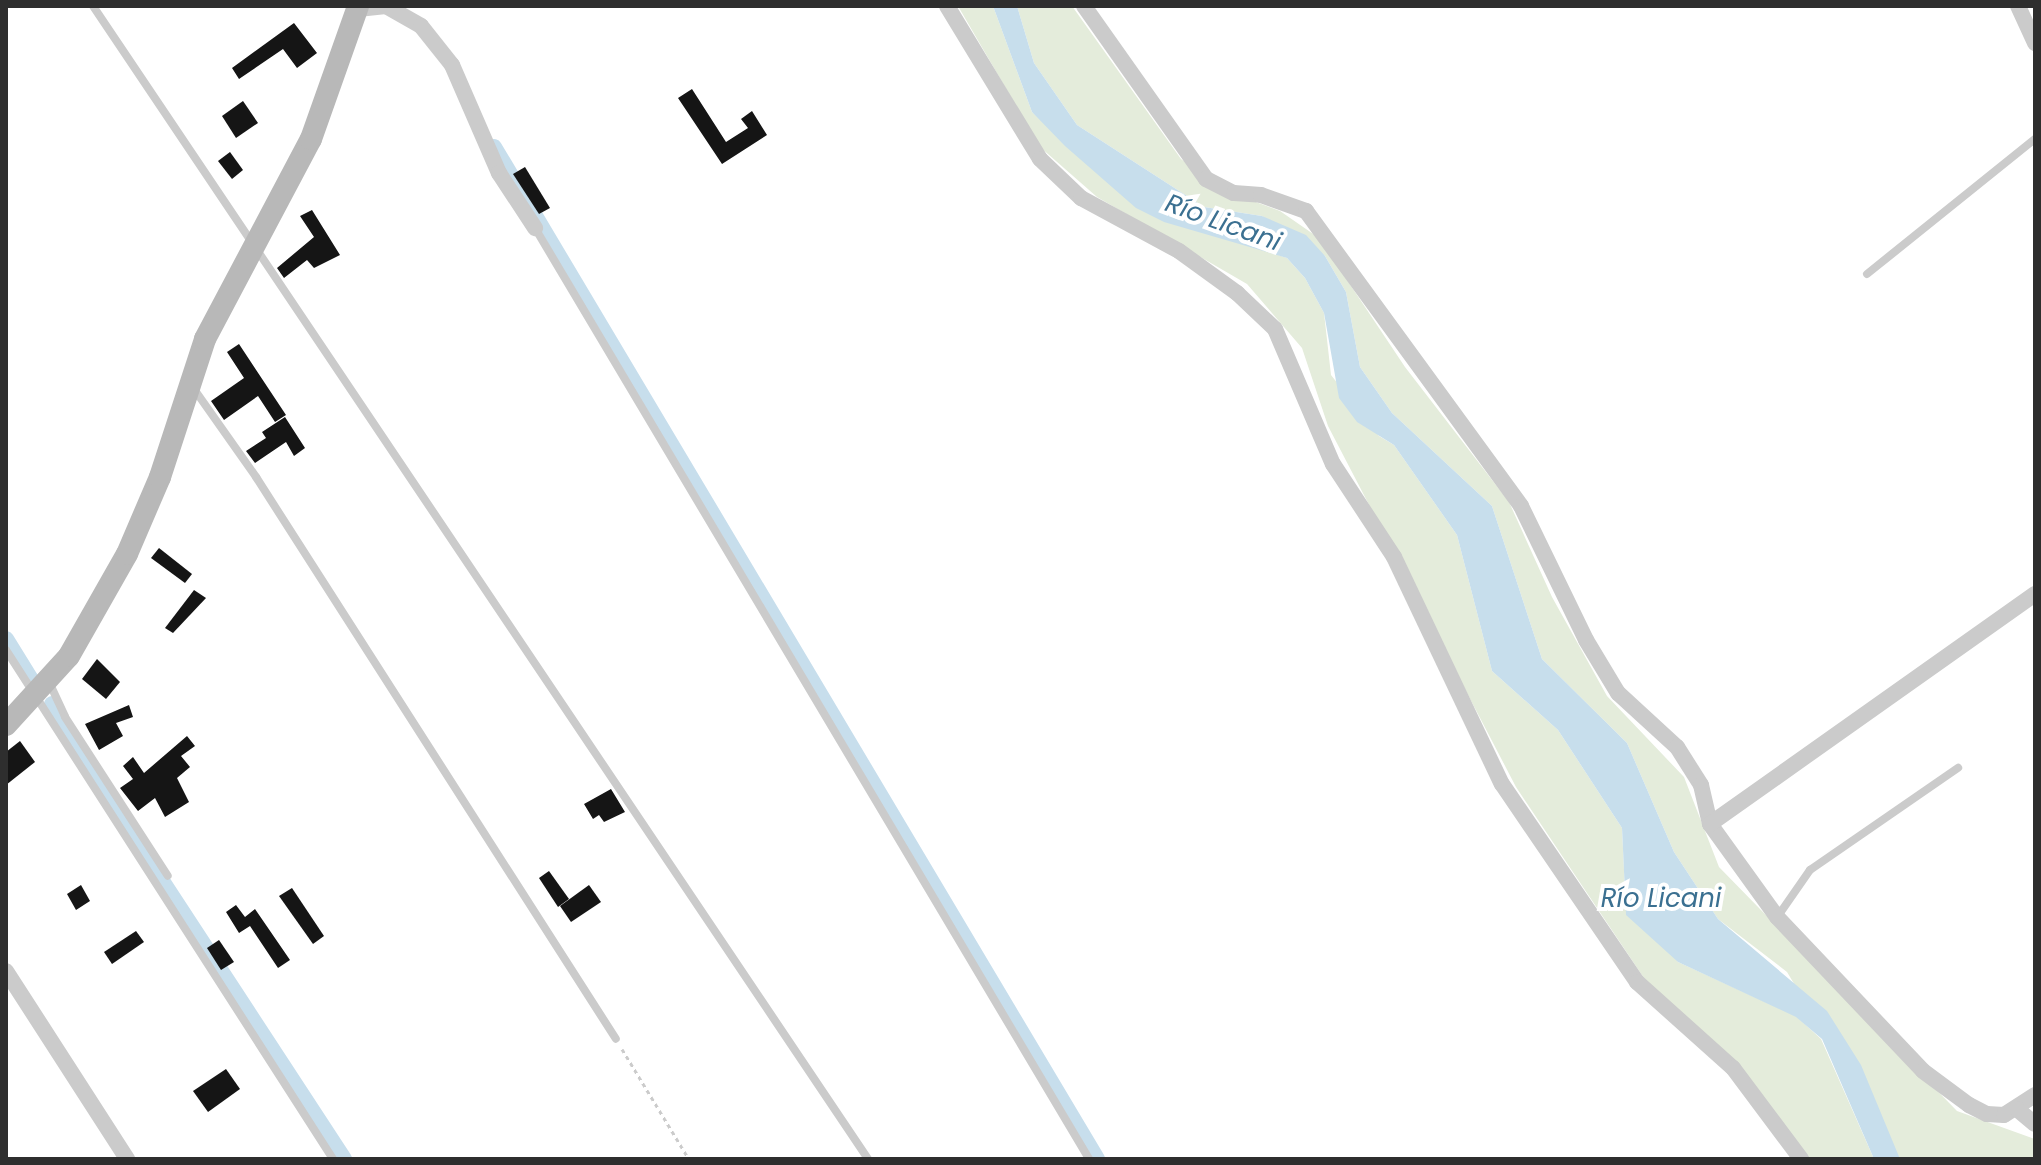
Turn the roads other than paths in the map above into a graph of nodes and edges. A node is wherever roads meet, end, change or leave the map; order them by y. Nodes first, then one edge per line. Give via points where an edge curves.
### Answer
1 (93, 6) edge
2 (947, 6) edge
3 (1084, 6) edge
4 (2018, 6) edge
5 (358, 8) edge
6 (2035, 43) edge
7 (2035, 139) edge
8 (535, 228) joint
9 (255, 244) junction
10 (1867, 274) dead end
11 (188, 381) junction
12 (2035, 594) edge
13 (6, 650) edge
14 (42, 689) junction
15 (6, 725) edge
16 (1958, 768) dead end
17 (1710, 824) junction
18 (168, 876) dead end
19 (1777, 917) junction
20 (6, 971) edge
21 (616, 1039) road end
22 (2035, 1095) edge
23 (2010, 1112) junction
24 (2035, 1124) edge
25 (127, 1159) edge
26 (333, 1159) edge
27 (868, 1159) edge
28 (1089, 1159) edge
29 (1801, 1159) edge

1 - 9 lane
2 - 29 street via 1040,159 1081,198 1179,251 1275,329 1333,464 1394,557 1502,784 1637,982 1733,1068
3 - 17 street via 1206,179 1234,193 1261,195 1306,211 1521,506 1586,640 1618,693 1677,747 1701,785
4 - 6 street
5 - 8 street via 386,6 421,26 452,65 499,173
5 - 9 main road via 311,139
7 - 10 lane
8 - 28 lane
9 - 11 main road
9 - 27 lane
11 - 14 main road via 140,527 86,630
11 - 21 lane via 256,477
12 - 17 street
13 - 14 lane
14 - 15 main road
14 - 18 lane
14 - 26 lane
16 - 19 lane via 1810,870
17 - 19 street
19 - 23 street via 1834,971 1923,1071 1978,1110
20 - 25 street
22 - 23 street
23 - 24 street

